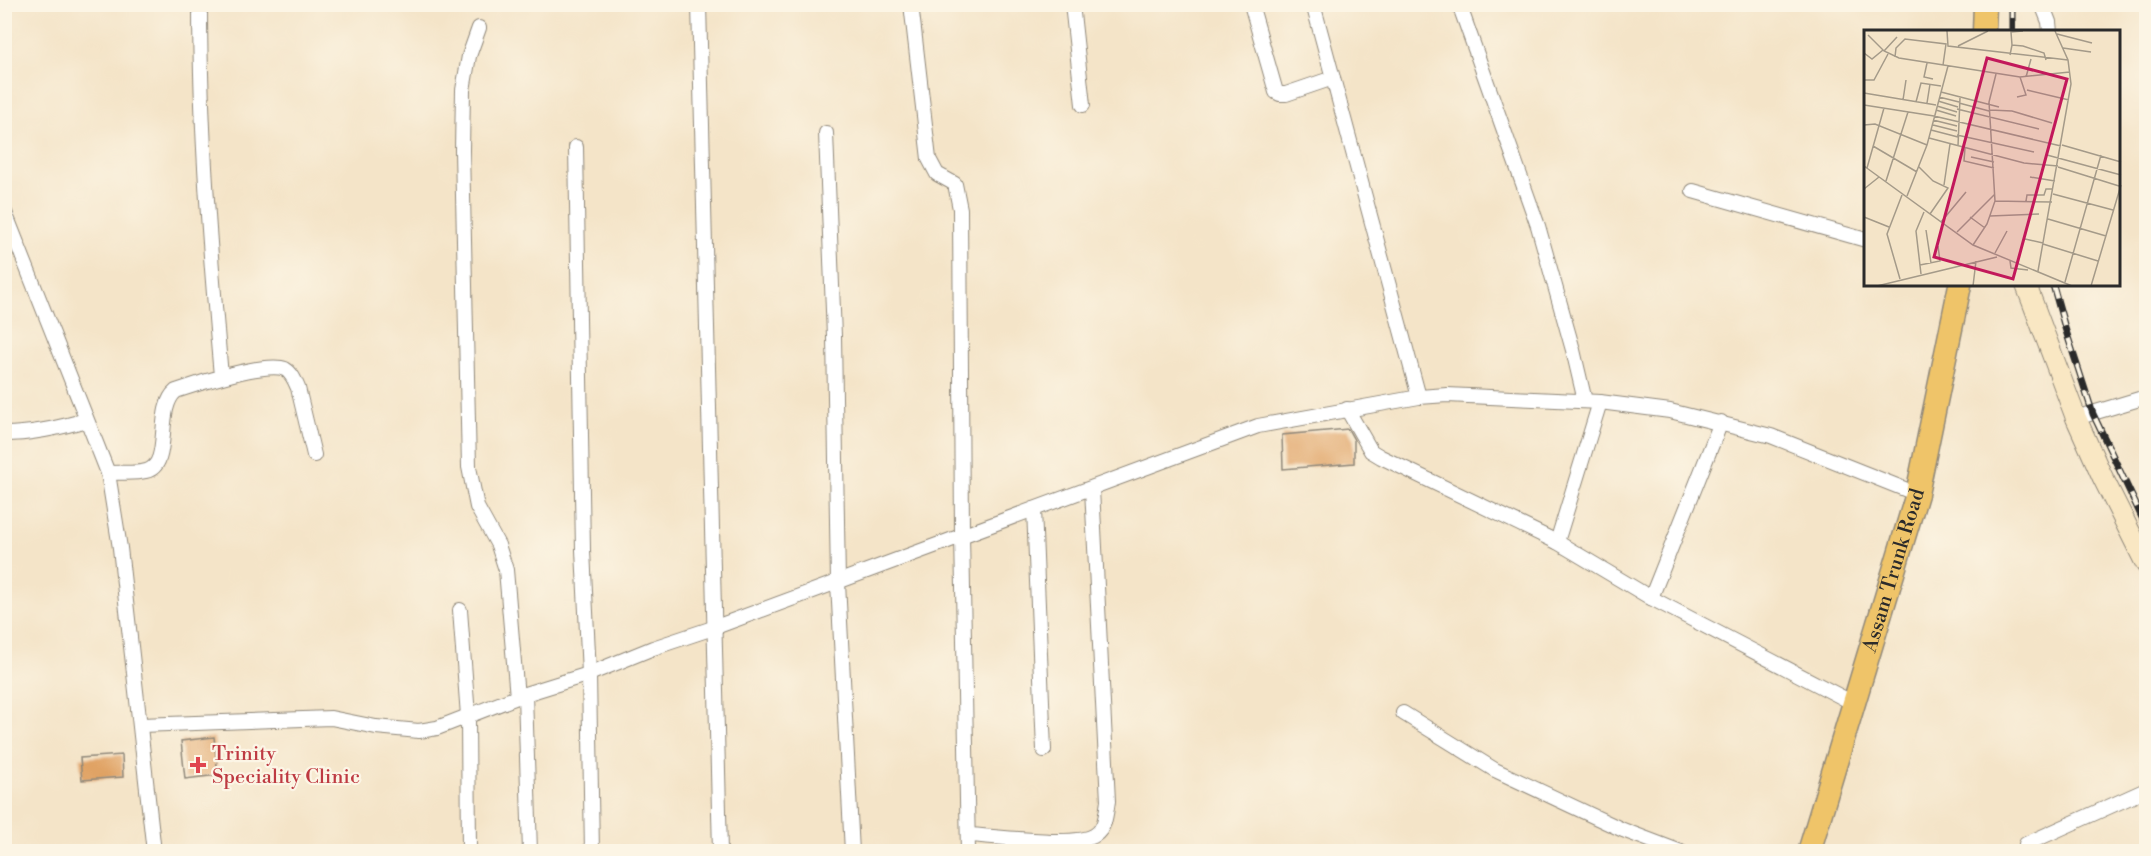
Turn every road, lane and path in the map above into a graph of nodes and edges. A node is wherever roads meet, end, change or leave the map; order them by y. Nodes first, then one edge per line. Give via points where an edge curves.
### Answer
1 (200, 4) edge
2 (699, 4) edge
3 (911, 4) edge
4 (1072, 4) edge
5 (1251, 4) edge
6 (1313, 4) edge
7 (1459, 4) edge
8 (1985, 4) edge
9 (2042, 4) edge
10 (479, 28) dead end
11 (1984, 30) edge
12 (2050, 30) edge
13 (1333, 78) junction
14 (1083, 105) dead end
15 (826, 133) dead end
16 (576, 147) dead end
17 (1693, 191) dead end
18 (4, 210) edge
19 (1864, 239) edge
20 (1960, 286) edge
21 (2026, 286) edge
22 (221, 376) junction
23 (1419, 397) junction
24 (2146, 397) edge
25 (1585, 401) junction
26 (1600, 402) junction
27 (1347, 409) junction
28 (2076, 418) junction
29 (86, 420) junction
30 (1721, 422) junction
31 (4, 434) edge
32 (314, 455) dead end
33 (108, 473) junction
34 (1092, 489) junction
35 (1917, 494) junction
36 (1034, 508) junction
37 (962, 535) junction
38 (1557, 542) junction
39 (2146, 564) edge
40 (838, 583) junction
41 (1651, 598) junction
42 (460, 610) dead end
43 (713, 628) junction
44 (589, 674) junction
45 (521, 695) junction
46 (1855, 704) junction
47 (1403, 713) dead end
48 (468, 716) junction
49 (141, 725) junction
50 (1044, 750) dead end
51 (2146, 789) edge
52 (968, 835) junction
53 (2026, 844) dead end
54 (154, 852) edge
55 (469, 852) edge
56 (530, 852) edge
57 (592, 852) edge
58 (720, 852) edge
59 (852, 852) edge
60 (968, 852) edge
61 (1681, 852) edge
62 (1809, 852) edge

1 - 22 street via 200,83
2 - 43 street
3 - 37 street via 929,159 937,174 955,184 960,209
4 - 14 street
5 - 13 street via 1276,92 1286,94
6 - 13 street
7 - 25 street via 1538,226
8 - 11 main road
9 - 12 street
10 - 45 street via 462,100 469,467 477,507 498,545 506,570
13 - 23 street
15 - 40 street
16 - 44 street
17 - 19 street
18 - 29 street
20 - 35 main road, Assam Trunk Road
21 - 28 main road
22 - 32 street via 270,368 287,370 298,387
22 - 33 street via 171,396 165,407 161,453 155,466 146,471
23 - 25 street
23 - 27 street
24 - 28 street
25 - 26 street
26 - 30 street
26 - 38 street
27 - 34 street via 1258,426
27 - 38 street via 1371,451
28 - 39 main road
29 - 31 street via 53,429
29 - 33 street
30 - 35 street via 1771,436
30 - 41 street
33 - 49 street
34 - 36 street
34 - 52 street via 1106,817 1094,837 1072,840
35 - 46 main road, Assam Trunk Road
36 - 37 street
36 - 50 street
37 - 40 street
37 - 52 street
38 - 41 street
40 - 43 street
40 - 59 street
41 - 46 street
42 - 48 street
43 - 44 street
43 - 58 street
44 - 45 street
44 - 57 street
45 - 48 street
45 - 56 street
46 - 62 main road, Assam Trunk Road
47 - 61 street via 1495,770 1623,830
48 - 49 street via 419,731 331,718
48 - 55 street
49 - 54 street
51 - 53 street
52 - 60 street

